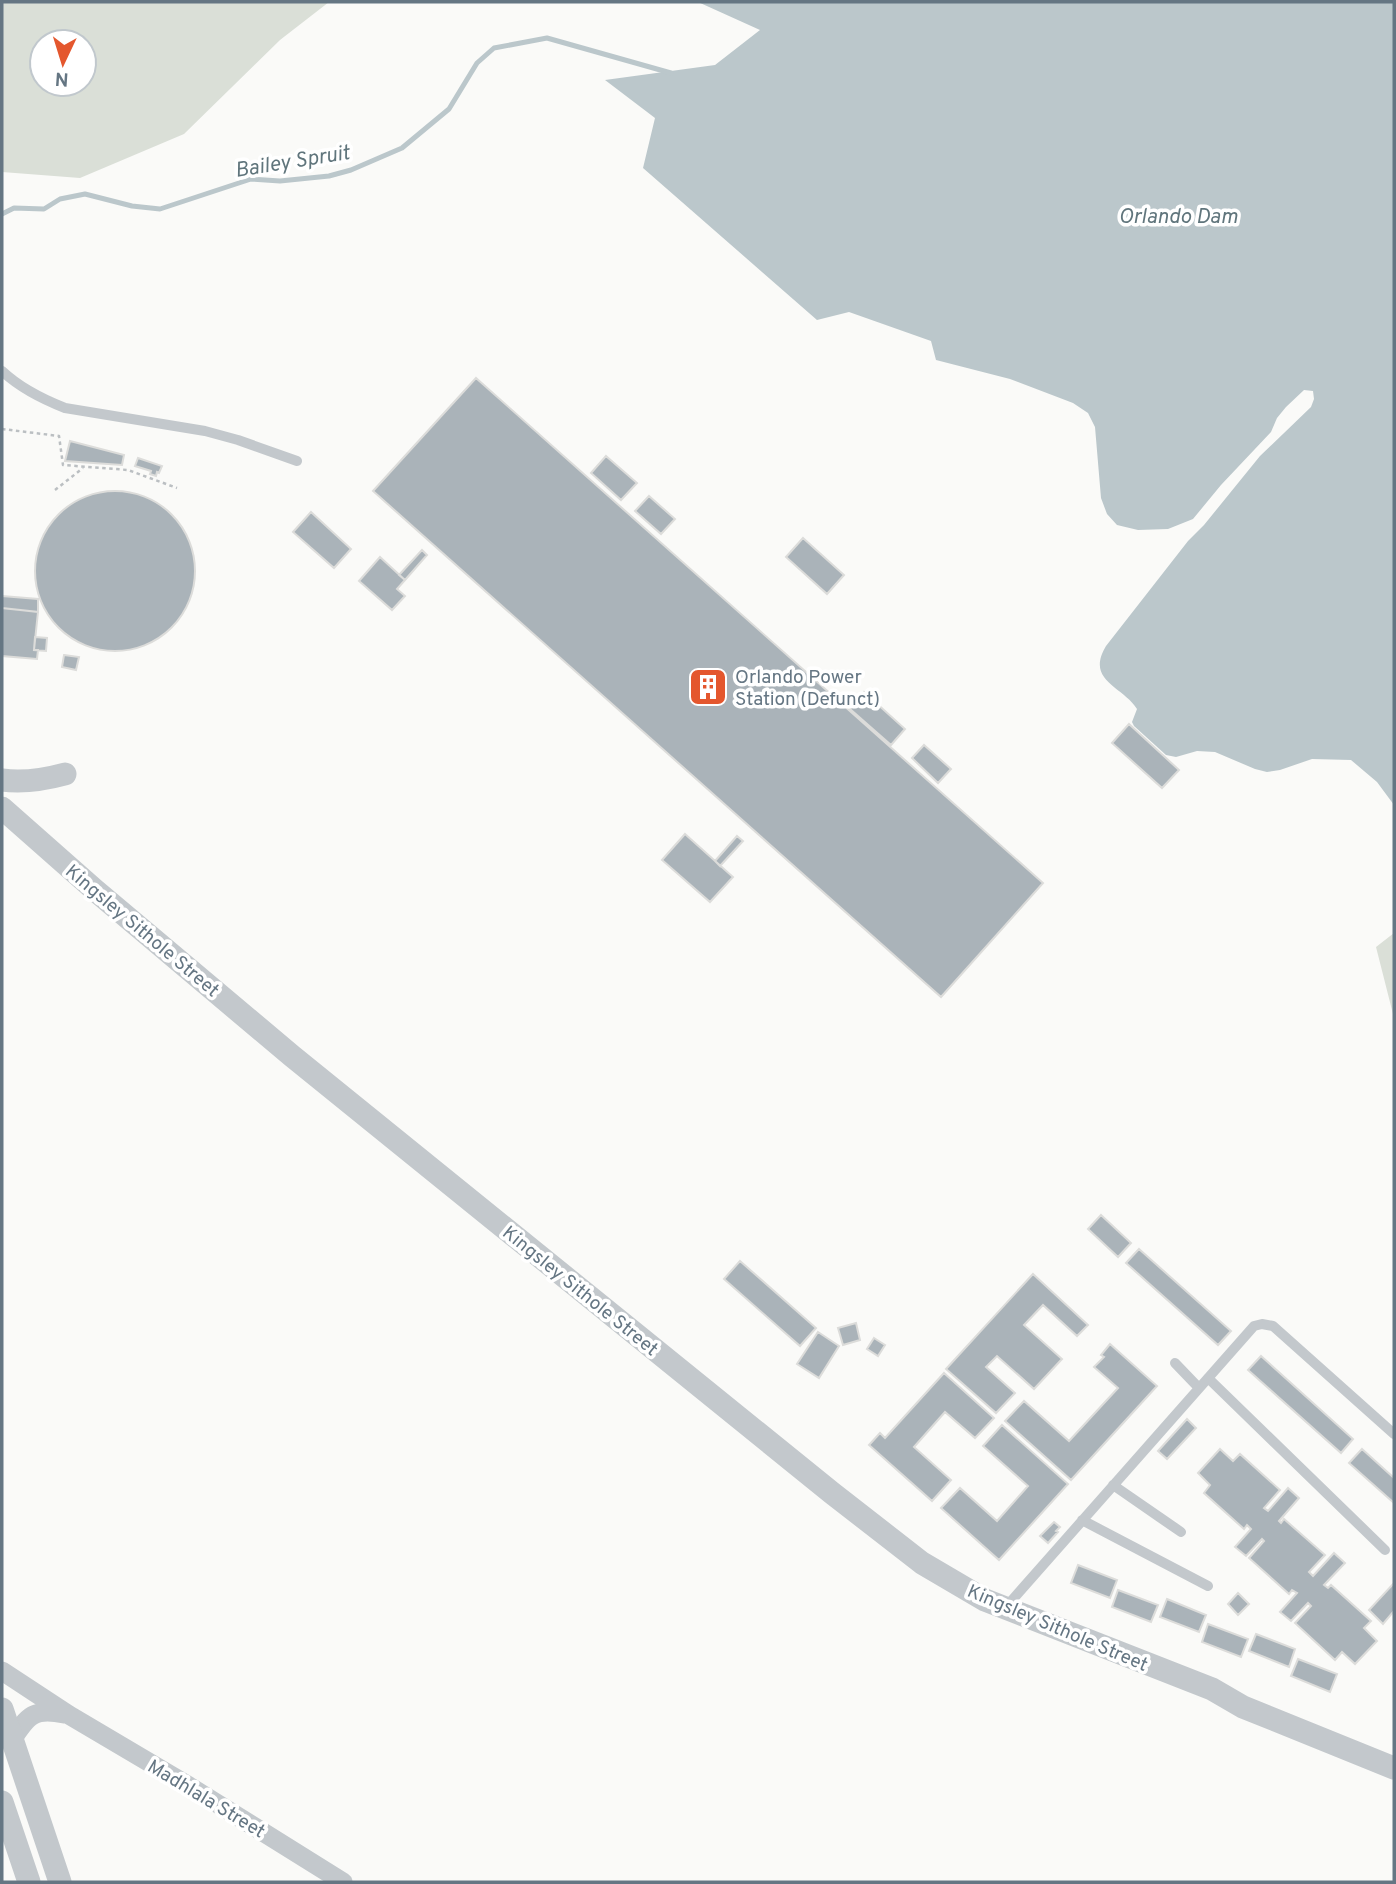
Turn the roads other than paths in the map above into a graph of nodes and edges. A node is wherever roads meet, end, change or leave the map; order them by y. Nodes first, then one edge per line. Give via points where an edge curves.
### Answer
1 (2, 371) edge
2 (297, 461) dead end
3 (65, 774) dead end
4 (2, 780) edge
5 (2, 808) edge
6 (1175, 1363) dead end
7 (1208, 1378) junction
8 (1199, 1388) junction
9 (1394, 1434) edge
10 (1113, 1485) junction
11 (1082, 1520) junction
12 (1181, 1532) dead end
13 (1385, 1550) dead end
14 (1208, 1586) dead end
15 (1005, 1608) junction
16 (2, 1671) edge
17 (1212, 1689) junction
18 (2, 1709) edge
19 (69, 1715) junction
20 (12, 1740) junction
21 (1394, 1751) edge
22 (1394, 1768) edge
23 (2, 1802) edge
24 (29, 1882) edge
25 (60, 1882) edge
26 (343, 1882) edge

1 - 2 lane via 20,386 65,408 205,431
3 - 4 street via 32,781
5 - 15 street, Kingsley Sithole Street via 292,1056 832,1493 922,1563
6 - 8 lane
7 - 8 lane
7 - 9 lane via 1254,1326 1273,1326
7 - 13 lane
8 - 10 lane
10 - 11 lane
10 - 12 lane
11 - 14 lane
11 - 15 lane
15 - 17 street, Kingsley Sithole Street
16 - 19 street, Madhlala Street
17 - 21 street, Kingsley Sithole Street
17 - 22 street, Kingsley Sithole Street via 1243,1707
18 - 20 street
19 - 20 street, Madhlala Street via 50,1711 30,1716
19 - 26 street, Madhlala Street
20 - 25 street
23 - 24 street

